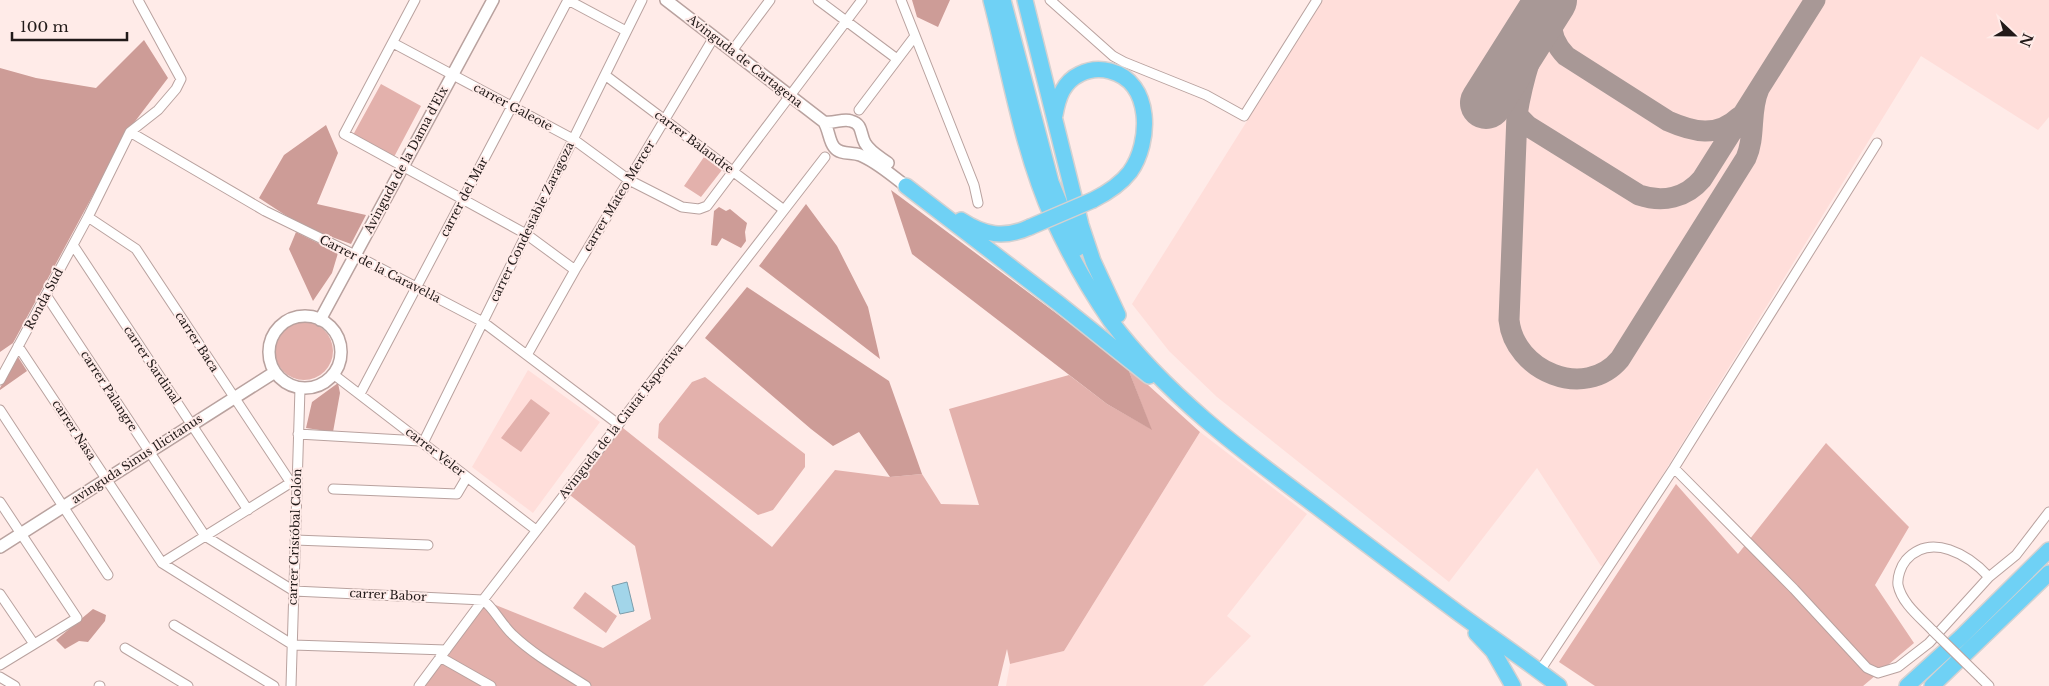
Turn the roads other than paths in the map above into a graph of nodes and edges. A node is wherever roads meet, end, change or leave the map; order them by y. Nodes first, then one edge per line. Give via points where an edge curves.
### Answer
1 (138, 0) edge
2 (415, 0) edge
3 (493, 0) edge
4 (568, 0) edge
5 (642, 0) edge
6 (666, 0) edge
7 (770, 0) edge
8 (818, 0) edge
9 (862, 0) edge
10 (901, 0) edge
11 (991, 0) edge
12 (1003, 0) edge
13 (1024, 0) edge
14 (1050, 0) edge
15 (1317, 0) edge
16 (846, 21) junction
17 (626, 31) junction
18 (915, 36) junction
19 (714, 37) junction
20 (393, 43) junction
21 (732, 51) junction
22 (923, 55) junction
23 (899, 56) junction
24 (452, 74) junction
25 (605, 75) junction
26 (790, 95) junction
27 (512, 106) junction
28 (859, 110) junction
29 (1054, 119) junction
30 (664, 120) junction
31 (842, 121) junction
32 (824, 122) junction
33 (859, 126) junction
34 (130, 132) junction
35 (830, 137) junction
36 (863, 138) junction
37 (573, 139) junction
38 (1877, 142) dead end
39 (845, 152) junction
40 (825, 157) junction
41 (402, 166) junction
42 (732, 170) junction
43 (628, 180) junction
44 (913, 187) junction
45 (463, 200) junction
46 (978, 203) dead end
47 (784, 210) junction
48 (88, 217) junction
49 (526, 234) junction
50 (73, 245) junction
51 (355, 255) junction
52 (575, 270) junction
53 (416, 287) junction
54 (46, 295) junction
55 (1118, 315) junction
56 (320, 320) junction
57 (483, 322) junction
58 (18, 346) junction
59 (527, 356) junction
60 (275, 372) junction
61 (333, 374) junction
62 (0, 380) edge
63 (300, 388) junction
64 (360, 394) junction
65 (234, 397) junction
66 (1188, 405) junction
67 (0, 410) edge
68 (192, 424) junction
69 (618, 424) junction
70 (298, 434) junction
71 (422, 442) junction
72 (149, 452) junction
73 (1674, 468) junction
74 (467, 477) junction
75 (106, 479) junction
76 (294, 481) junction
77 (332, 489) dead end
78 (0, 502) edge
79 (64, 507) junction
80 (248, 510) junction
81 (2049, 512) edge
82 (536, 530) junction
83 (21, 534) junction
84 (205, 536) junction
85 (295, 540) junction
86 (428, 545) dead end
87 (0, 547) edge
88 (2049, 550) edge
89 (162, 564) junction
90 (1398, 569) junction
91 (2049, 573) edge
92 (108, 575) dead end
93 (1989, 577) junction
94 (1426, 578) junction
95 (2049, 582) edge
96 (294, 591) junction
97 (0, 594) edge
98 (2006, 594) junction
99 (483, 600) junction
100 (174, 625) dead end
101 (34, 644) junction
102 (292, 646) junction
103 (1506, 646) junction
104 (125, 648) dead end
105 (443, 654) junction
106 (0, 665) edge
107 (1542, 666) junction
108 (0, 677) edge
109 (1945, 680) edge
110 (15, 686) edge
111 (188, 686) edge
112 (274, 686) edge
113 (291, 686) edge
114 (419, 686) edge
115 (491, 686) edge
116 (586, 686) edge
117 (1514, 686) edge
118 (1559, 686) edge
119 (1569, 686) edge
120 (1907, 686) edge
121 (1918, 686) edge
122 (1932, 686) edge
123 (1989, 686) edge

1 - 34 street via 181,79 158,110
2 - 20 street
3 - 24 street, Avinguda de la Dama d'Elx
4 - 17 street
4 - 27 street, carrer del Mar
5 - 17 street, carrer Condestable Zaragoza
6 - 19 street, Avinguda de Cartagena
7 - 21 street
8 - 16 street
9 - 16 street
10 - 18 street
11 - 66 highway via 1027,144 1042,191 1064,241 1111,321
12 - 55 highway via 1051,182 1081,254
13 - 29 highway
14 - 15 street via 1113,56 1206,95 1244,116
16 - 23 street
16 - 26 street
17 - 25 street, carrer Condestable Zaragoza
18 - 22 street
18 - 23 street
19 - 21 street, Avinguda de Cartagena
19 - 30 street, carrer Mateo Mercer
20 - 24 street, carrer Galeote
20 - 41 street via 344,134
21 - 26 street, Avinguda de Cartagena
22 - 23 street via 912,51
22 - 46 street
23 - 28 street
24 - 27 street, carrer Galeote
24 - 41 street, Avinguda de la Dama d'Elx
25 - 30 street, carrer Balandre
25 - 37 street, carrer Condestable Zaragoza
26 - 32 street, Avinguda de Cartagena
26 - 42 street
27 - 37 street, carrer Galeote
27 - 45 street, carrer del Mar
28 - 31 street
28 - 33 street
29 - 44 highway, bridge via 1062,90 1072,79 1087,71 1116,73 1126,79 1142,104 1145,126 1139,156 1129,173 1106,194 1008,234 984,232
29 - 55 highway via 1086,244
30 - 42 street, carrer Balandre
30 - 43 street, carrer Mateo Mercer
31 - 32 street
31 - 33 street
31 - 35 street
32 - 35 street
33 - 36 street
34 - 48 street, Ronda Sud
34 - 51 street, Carrer de la Caravel·la via 265,211
35 - 39 street via 834,147
35 - 40 street
36 - 39 street via 858,148
36 - 44 street via 874,153
37 - 43 street, carrer Galeote
37 - 49 street, carrer Condestable Zaragoza
38 - 73 street
39 - 40 street via 835,151
39 - 44 street via 874,162
40 - 47 street, Avinguda de la Ciutat Esportiva
41 - 45 street
41 - 51 street, Avinguda de la Dama d'Elx
42 - 43 street, carrer Galeote via 707,206 699,209 682,207
42 - 47 street, carrer Balandre
43 - 52 street, carrer Mateo Mercer
44 - 66 highway
45 - 49 street
45 - 53 street, carrer del Mar
47 - 69 street, Avinguda de la Ciutat Esportiva
48 - 50 street, Ronda Sud
48 - 65 street, carrer Baca via 136,249
49 - 52 street
49 - 57 street, carrer Condestable Zaragoza
50 - 54 street, Ronda Sud
50 - 68 street, carrer Sardinal
51 - 53 street, Carrer de la Caravel·la
51 - 56 street, Avinguda de la Dama d'Elx
52 - 59 street, carrer Mateo Mercer
53 - 57 street, Carrer de la Caravel·la
53 - 64 street, carrer del Mar
54 - 58 street, Ronda Sud
54 - 72 street, carrer Palangre
55 - 94 highway via 1151,356 1216,418
56 - 60 street via 299,317 280,327 269,351
56 - 61 street via 333,331 340,347 340,358
57 - 59 street, Carrer de la Caravel·la
57 - 71 street, carrer Condestable Zaragoza
58 - 62 street, Ronda Sud
58 - 75 street, carrer Nasa
59 - 69 street, Carrer de la Caravel·la
60 - 63 street
60 - 65 street, avinguda Sinus Ilicitanus
61 - 63 street via 318,385
61 - 64 street, carrer Veler
63 - 70 street, carrer Cristóbal Colón
64 - 71 street, carrer Veler
65 - 68 street, avinguda Sinus Ilicitanus
65 - 76 street, carrer Baca
66 - 90 highway
67 - 79 street
68 - 72 street, avinguda Sinus Ilicitanus
68 - 80 street, carrer Sardinal
69 - 82 street, Avinguda de la Ciutat Esportiva
70 - 71 street
70 - 76 street, carrer Cristóbal Colón
71 - 74 street, carrer Veler
72 - 75 street, avinguda Sinus Ilicitanus
72 - 84 street, carrer Palangre
73 - 93 street via 1871,671 1878,673 1898,667 1912,658
73 - 107 street
74 - 77 street via 457,494
74 - 82 street, carrer Veler
75 - 79 street, avinguda Sinus Ilicitanus
75 - 89 street, carrer Nasa
76 - 80 street
76 - 85 street, carrer Cristóbal Colón
78 - 83 street
79 - 83 street, avinguda Sinus Ilicitanus
79 - 92 street
80 - 84 street
81 - 93 street via 2016,555
82 - 99 street, Avinguda de la Ciutat Esportiva
83 - 87 street, avinguda Sinus Ilicitanus
83 - 101 street via 77,618
84 - 89 street
84 - 96 street
85 - 86 street
85 - 96 street, carrer Cristóbal Colón
88 - 98 highway
89 - 102 street
90 - 103 highway
90 - 117 highway via 1494,651
91 - 109 highway
93 - 123 street, bridge via 1966,557 1937,546 1928,546 1903,564 1898,584 1905,601
94 - 103 highway
94 - 107 highway
95 - 109 highway
96 - 99 street, carrer Babor
96 - 102 street, carrer Cristóbal Colón
97 - 101 street
98 - 120 highway
98 - 121 highway
99 - 105 street, Avinguda de la Ciutat Esportiva
99 - 116 street via 518,640
100 - 112 street
101 - 106 street
102 - 105 street
102 - 113 street, carrer Cristóbal Colón
103 - 118 highway
104 - 111 street
105 - 114 street, Avinguda de la Ciutat Esportiva
105 - 115 street
107 - 119 highway
108 - 110 street
109 - 122 highway

